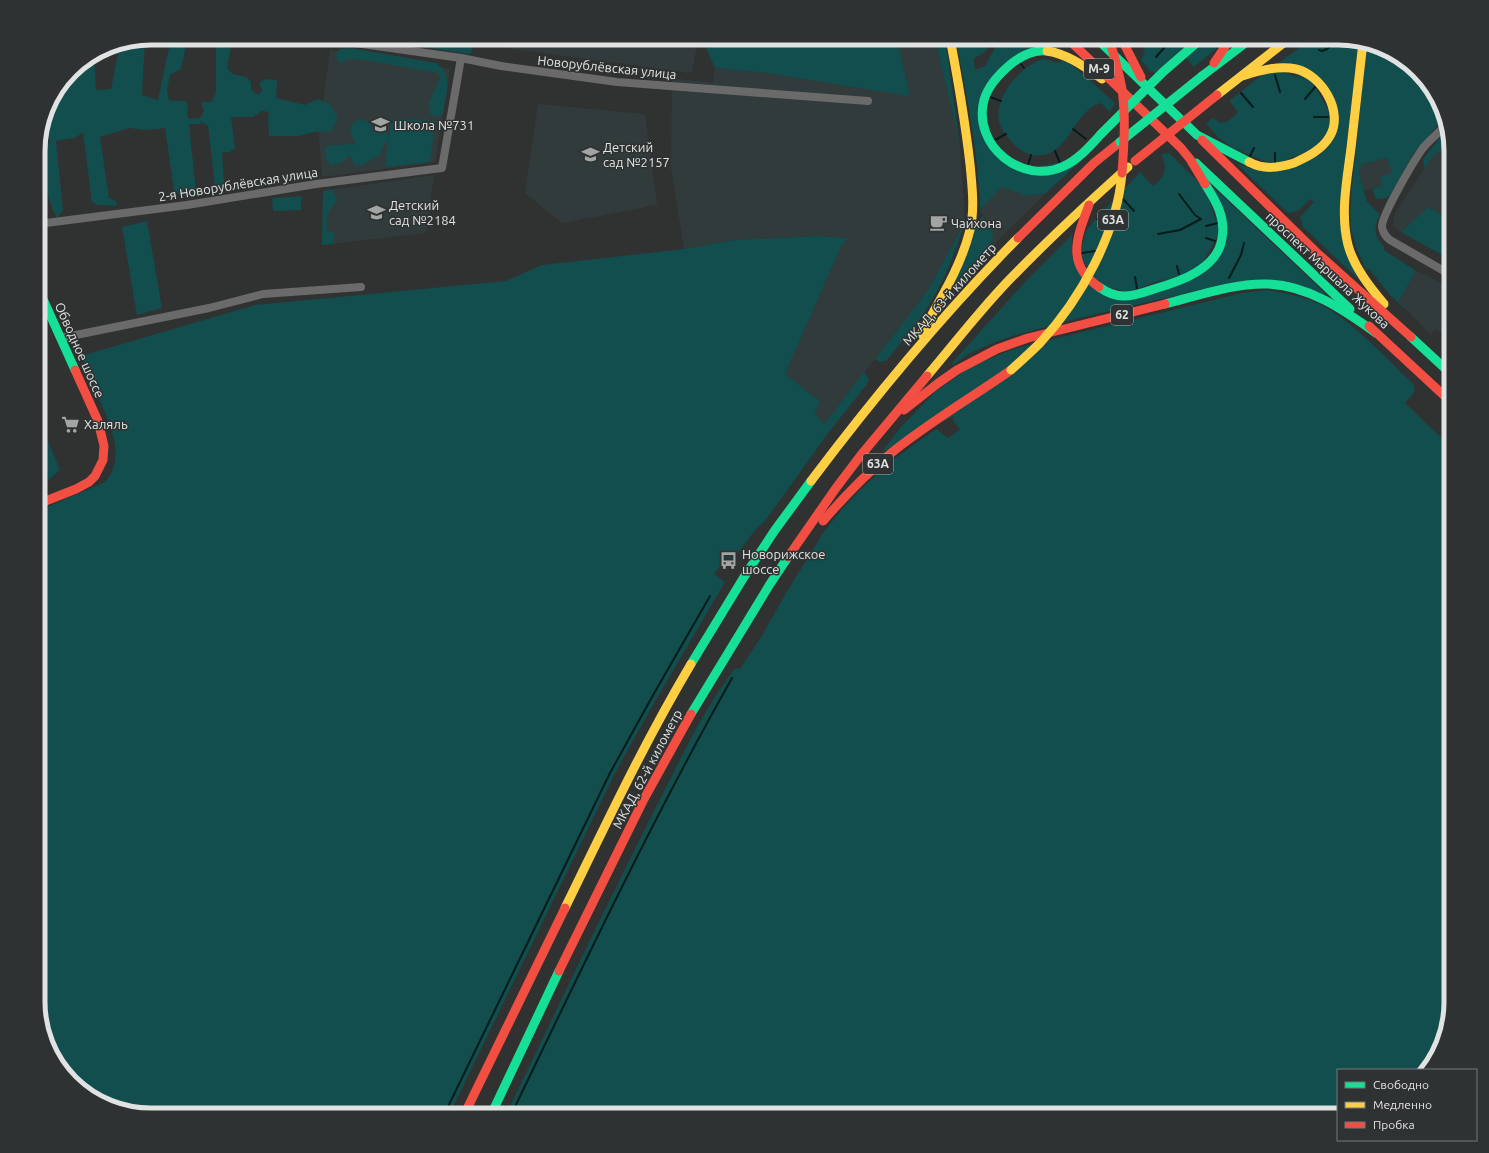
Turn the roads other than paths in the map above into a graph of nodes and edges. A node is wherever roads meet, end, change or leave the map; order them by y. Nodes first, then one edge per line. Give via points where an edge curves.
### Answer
1 (369, 45) edge
2 (951, 45) edge
3 (1074, 45) edge
4 (1103, 45) edge
5 (1111, 45) edge
6 (1125, 45) edge
7 (1194, 45) edge
8 (1227, 45) edge
9 (1243, 45) edge
10 (1281, 45) edge
11 (1362, 48) edge
12 (461, 58) junction
13 (1205, 73) junction
14 (1242, 76) junction
15 (1147, 87) junction
16 (1131, 100) junction
17 (868, 101) dead end
18 (1441, 130) edge
19 (1197, 135) junction
20 (1187, 155) junction
21 (1090, 200) junction
22 (45, 223) edge
23 (1444, 271) edge
24 (361, 288) dead end
25 (45, 304) edge
26 (1376, 333) junction
27 (1408, 334) junction
28 (60, 338) junction
29 (903, 366) junction
30 (1444, 367) edge
31 (1444, 396) edge
32 (883, 428) junction
33 (814, 477) joint
34 (45, 501) edge
35 (770, 584) junction
36 (467, 1108) edge
37 (494, 1108) edge

1 - 12 street, Новорублёвская улица
2 - 29 main road via 968,142 972,216 968,237 955,267
3 - 16 main road, М-9
4 - 15 main road, М-9
5 - 35 main road, 63A, bridge via 1123,96 1124,149 1121,178 1107,238 1095,266 1077,296 1055,327 1011,370 899,447 870,471 846,495
6 - 15 main road
7 - 16 main road, bridge via 1163,72 1079,156 1052,171 1028,171 1015,167 1005,160 995,151 983,118 986,95 999,75 1022,56 1038,50 1062,54 1075,60
8 - 13 main road
9 - 13 main road, МКАД, 63-й километр
10 - 14 main road
11 - 27 main road via 1344,222 1349,246 1363,277
12 - 17 street, Новорублёвская улица via 617,82
12 - 22 street, 2-я Новорублёвская улица via 442,168
13 - 29 main road, МКАД, 63-й километр, bridge via 1094,164 986,271
14 - 19 main road via 1276,68 1288,68 1301,71 1317,81 1330,98 1334,112 1332,133 1326,143 1307,158 1282,166 1262,168
14 - 21 main road, bridge
15 - 19 main road, М-9
16 - 20 main road, М-9
18 - 23 street via 1424,148 1387,209 1382,227 1390,240
19 - 27 main road, проспект Маршала Жукова via 1287,225
20 - 21 main road via 1219,209 1224,229 1213,258 1204,268 1190,276 1168,286 1123,296 1111,293 1089,280 1080,268 1076,256 1081,227
20 - 26 main road, проспект Маршала Жукова
21 - 32 main road via 1014,275
24 - 28 street via 263,294 209,308
25 - 28 main road, Обводное шоссе
26 - 31 main road, проспект Маршала Жукова
26 - 32 main road, 62 via 1329,303 1289,287 1256,284 1235,287 1006,345 947,376
27 - 30 main road, проспект Маршала Жукова
28 - 34 main road, Обводное шоссе via 98,421 104,446 103,460 100,469 89,482
29 - 33 main road, МКАД, 63-й километр
32 - 35 main road, МКАД, 62-й километр via 831,495
33 - 36 main road, МКАД, 62-й километр via 744,577 668,703
35 - 37 main road, МКАД, 62-й километр via 691,714 644,799

